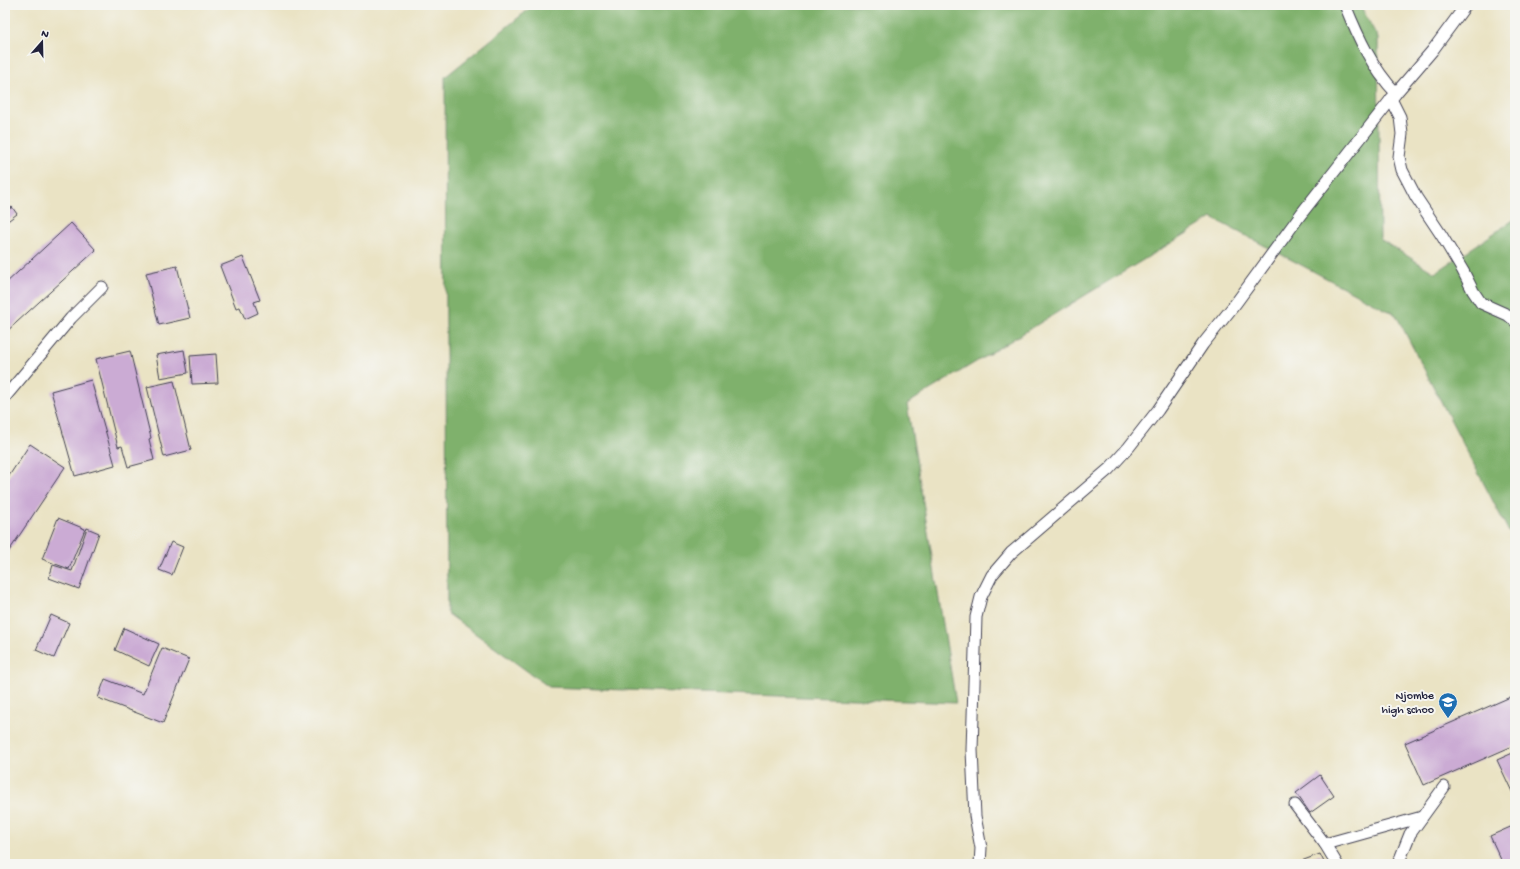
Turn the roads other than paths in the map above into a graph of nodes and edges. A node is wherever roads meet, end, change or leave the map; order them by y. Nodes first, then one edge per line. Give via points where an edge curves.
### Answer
1 (1345, 5) edge
2 (1466, 5) edge
3 (1393, 96) junction
4 (102, 287) dead end
5 (1515, 321) edge
6 (5, 397) edge
7 (1444, 787) dead end
8 (1295, 804) dead end
9 (1422, 817) junction
10 (1325, 844) junction
11 (980, 864) edge
12 (1337, 864) edge
13 (1398, 864) edge

1 - 3 lane via 1362,45
2 - 3 lane via 1432,51
3 - 5 lane via 1402,134 1399,157 1402,170 1416,197 1481,303 1508,315
3 - 11 lane via 1300,214 1129,447 1109,469 1010,553 992,575 981,597 976,617 972,750 975,816 981,848
4 - 6 lane via 71,318
7 - 9 lane
8 - 10 lane
9 - 10 lane
9 - 13 lane via 1410,834
10 - 12 lane

